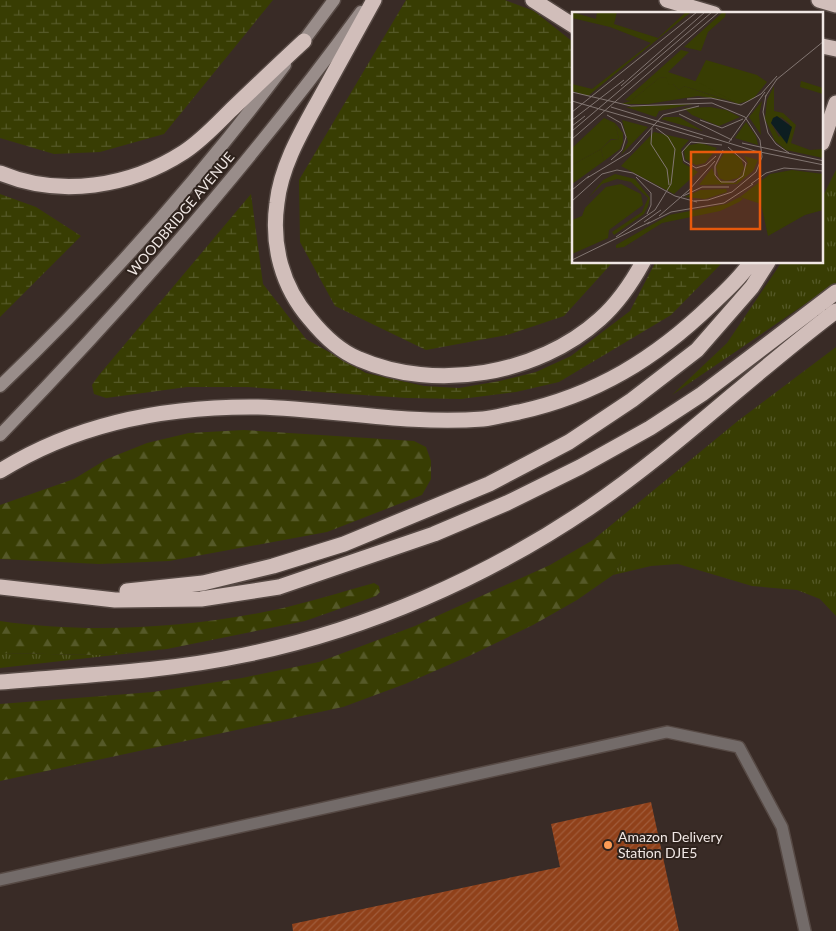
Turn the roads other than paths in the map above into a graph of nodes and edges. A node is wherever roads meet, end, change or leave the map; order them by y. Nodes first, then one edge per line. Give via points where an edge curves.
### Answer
1 (334, 0) edge
2 (370, 0) edge
3 (374, 0) edge
4 (533, 0) edge
5 (667, 0) edge
6 (819, 0) edge
7 (836, 5) edge
8 (707, 12) edge
9 (572, 25) edge
10 (304, 41) junction
11 (836, 103) edge
12 (824, 137) edge
13 (0, 173) edge
14 (642, 264) edge
15 (750, 264) edge
16 (767, 264) edge
17 (836, 292) edge
18 (836, 311) edge
19 (0, 386) edge
20 (0, 436) edge
21 (0, 471) edge
22 (0, 588) edge
23 (31, 592) junction
24 (0, 682) edge
25 (0, 880) edge
26 (805, 931) edge

1 - 10 main road, WOODBRIDGE AVENUE
2 - 20 main road, WOODBRIDGE AVENUE via 303,91 216,197 130,297
3 - 14 highway via 301,133 287,165 277,202 275,240 284,277 301,309 326,338 358,359 396,371 440,375 481,373 524,363 565,344 600,320 628,290
4 - 9 highway
5 - 8 highway
6 - 7 highway
10 - 13 highway via 185,152 141,173 104,185 60,188 19,181
10 - 19 main road, WOODBRIDGE AVENUE via 196,176 107,278
11 - 12 highway
15 - 21 highway via 681,335 619,377 551,405 484,419 410,421 259,408 196,409 136,417 81,432 29,452
16 - 23 highway via 752,287 697,350 632,400 569,442 489,484 344,544 230,577 120,592
17 - 23 highway via 702,394 650,428 564,475 434,534 280,587 211,597 115,600
18 - 24 highway via 655,458 589,507 524,548 461,582 394,611 329,633 243,656
22 - 23 highway
25 - 26 lane via 667,732 740,747 782,827

